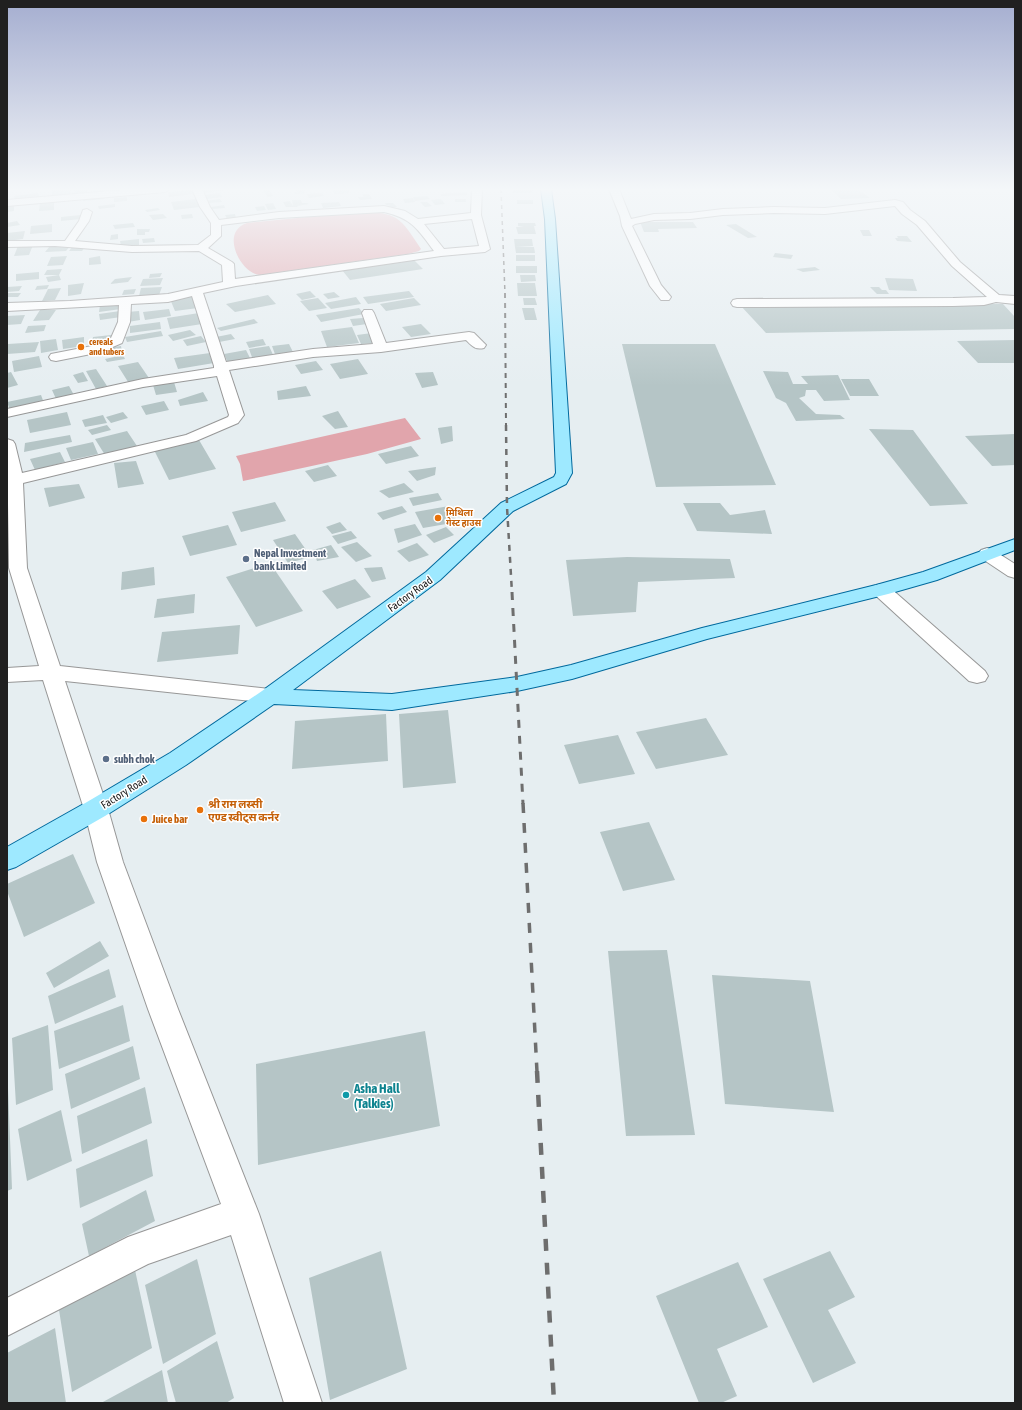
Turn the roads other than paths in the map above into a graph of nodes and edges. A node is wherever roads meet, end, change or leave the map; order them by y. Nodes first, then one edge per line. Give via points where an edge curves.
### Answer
1 (212, 255) edge
2 (429, 255) edge
3 (552, 255) edge
4 (641, 255) edge
5 (948, 255) edge
6 (229, 284) junction
7 (196, 291) junction
8 (665, 297) dead end
9 (996, 298) junction
10 (1015, 300) edge
11 (125, 301) junction
12 (737, 304) dead end
13 (7, 307) edge
14 (368, 313) dead end
15 (479, 345) dead end
16 (381, 348) junction
17 (56, 357) dead end
18 (221, 369) junction
19 (7, 413) edge
20 (7, 444) edge
21 (15, 480) junction
22 (1015, 544) edge
23 (987, 554) junction
24 (13, 569) edge
25 (1015, 572) edge
26 (880, 590) junction
27 (51, 672) junction
28 (7, 675) edge
29 (978, 676) dead end
30 (270, 696) junction
31 (96, 810) junction
32 (7, 860) edge
33 (242, 1214) junction
34 (7, 1318) edge
35 (303, 1403) edge

1 - 6 street via 228,264
2 - 6 street
3 - 30 main road, Factory Road via 564,473 560,480 507,507 433,576
4 - 8 street via 656,286
5 - 9 street
6 - 7 street
7 - 11 street via 168,298
7 - 18 street
9 - 10 street
9 - 12 street via 984,301
11 - 13 street
11 - 17 street via 124,322 117,340 96,349
14 - 16 street
15 - 16 street via 469,336
16 - 18 street via 313,353
18 - 19 street
18 - 21 street via 237,415 234,420 191,438
20 - 21 street
21 - 24 street
22 - 23 main road
23 - 25 street
23 - 26 main road via 930,576
24 - 27 street
26 - 29 street
26 - 30 main road via 702,634 572,672 517,684 392,702
27 - 28 street
27 - 30 street
27 - 31 street
30 - 31 main road, Factory Road via 178,759
31 - 32 main road, Factory Road
31 - 33 street via 110,862 163,1009
33 - 34 street via 140,1249
33 - 35 street

